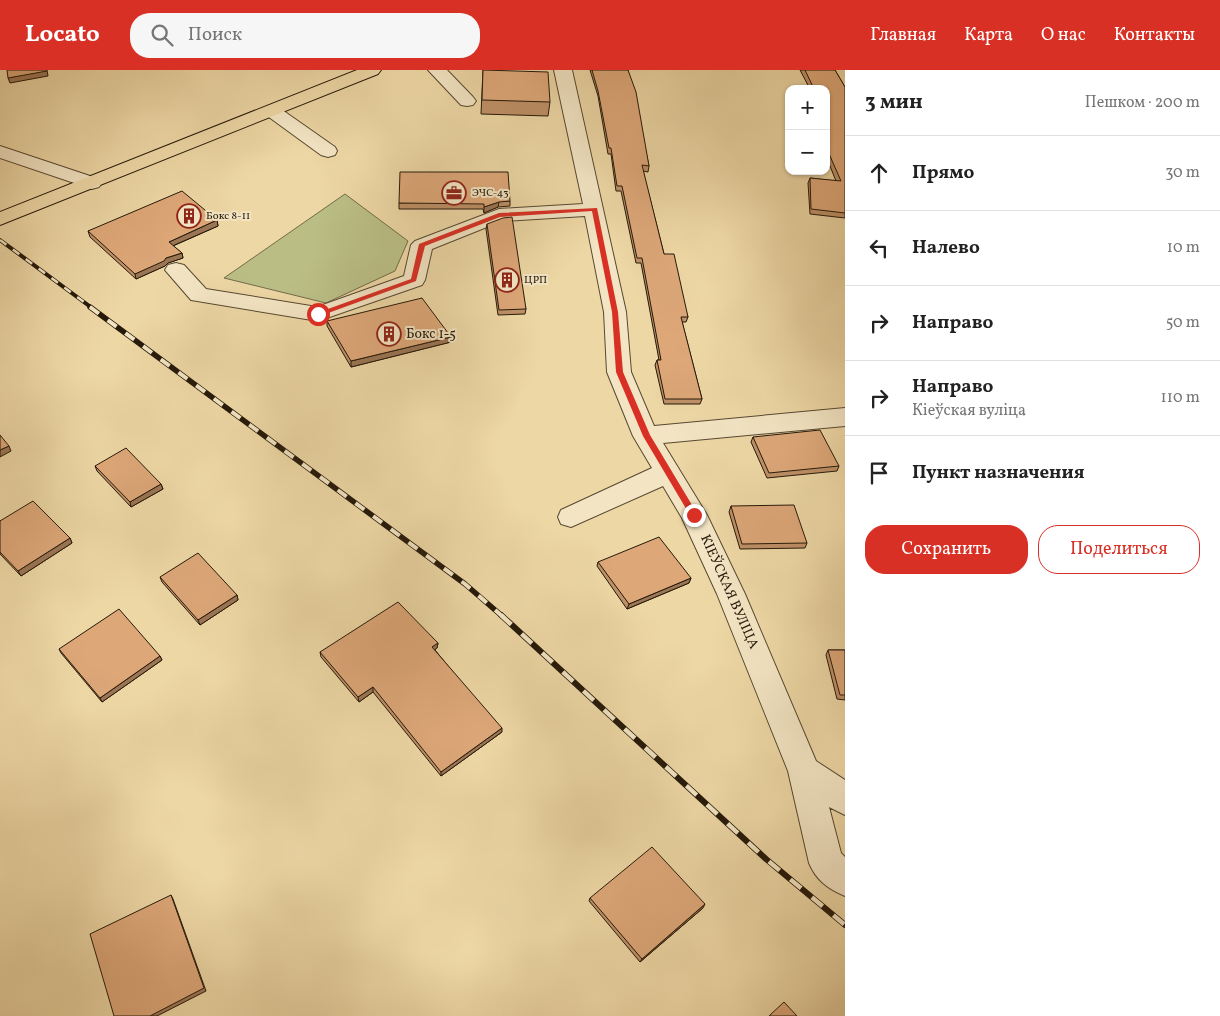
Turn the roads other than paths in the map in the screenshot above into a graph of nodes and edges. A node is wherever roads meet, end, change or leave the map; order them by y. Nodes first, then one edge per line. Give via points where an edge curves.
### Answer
1 (372, 70) edge
2 (437, 70) edge
3 (563, 70) edge
4 (466, 101) dead end
5 (272, 110) junction
6 (328, 151) dead end
7 (0, 152) edge
8 (92, 183) junction
9 (594, 209) junction
10 (0, 219) edge
11 (176, 270) dead end
12 (845, 417) edge
13 (646, 436) junction
14 (668, 472) junction
15 (572, 517) dead end
16 (804, 771) junction
17 (845, 799) edge
18 (845, 878) edge

1 - 5 main road
2 - 4 street
3 - 9 street, КІЕЎСКАЯ ВУЛІЦА
5 - 6 street
5 - 8 main road
7 - 8 street
8 - 10 main road
9 - 11 street via 499,215 422,245 414,280 318,314 199,294
9 - 13 street, КІЕЎСКАЯ ВУЛІЦА via 615,312 620,372
12 - 13 street
13 - 14 street, КІЕЎСКАЯ ВУЛІЦА
14 - 15 street
14 - 16 street, КІЕЎСКАЯ ВУЛІЦА via 694,515 731,594
16 - 17 street
16 - 18 street, КІЕЎСКАЯ ВУЛІЦА via 826,863

